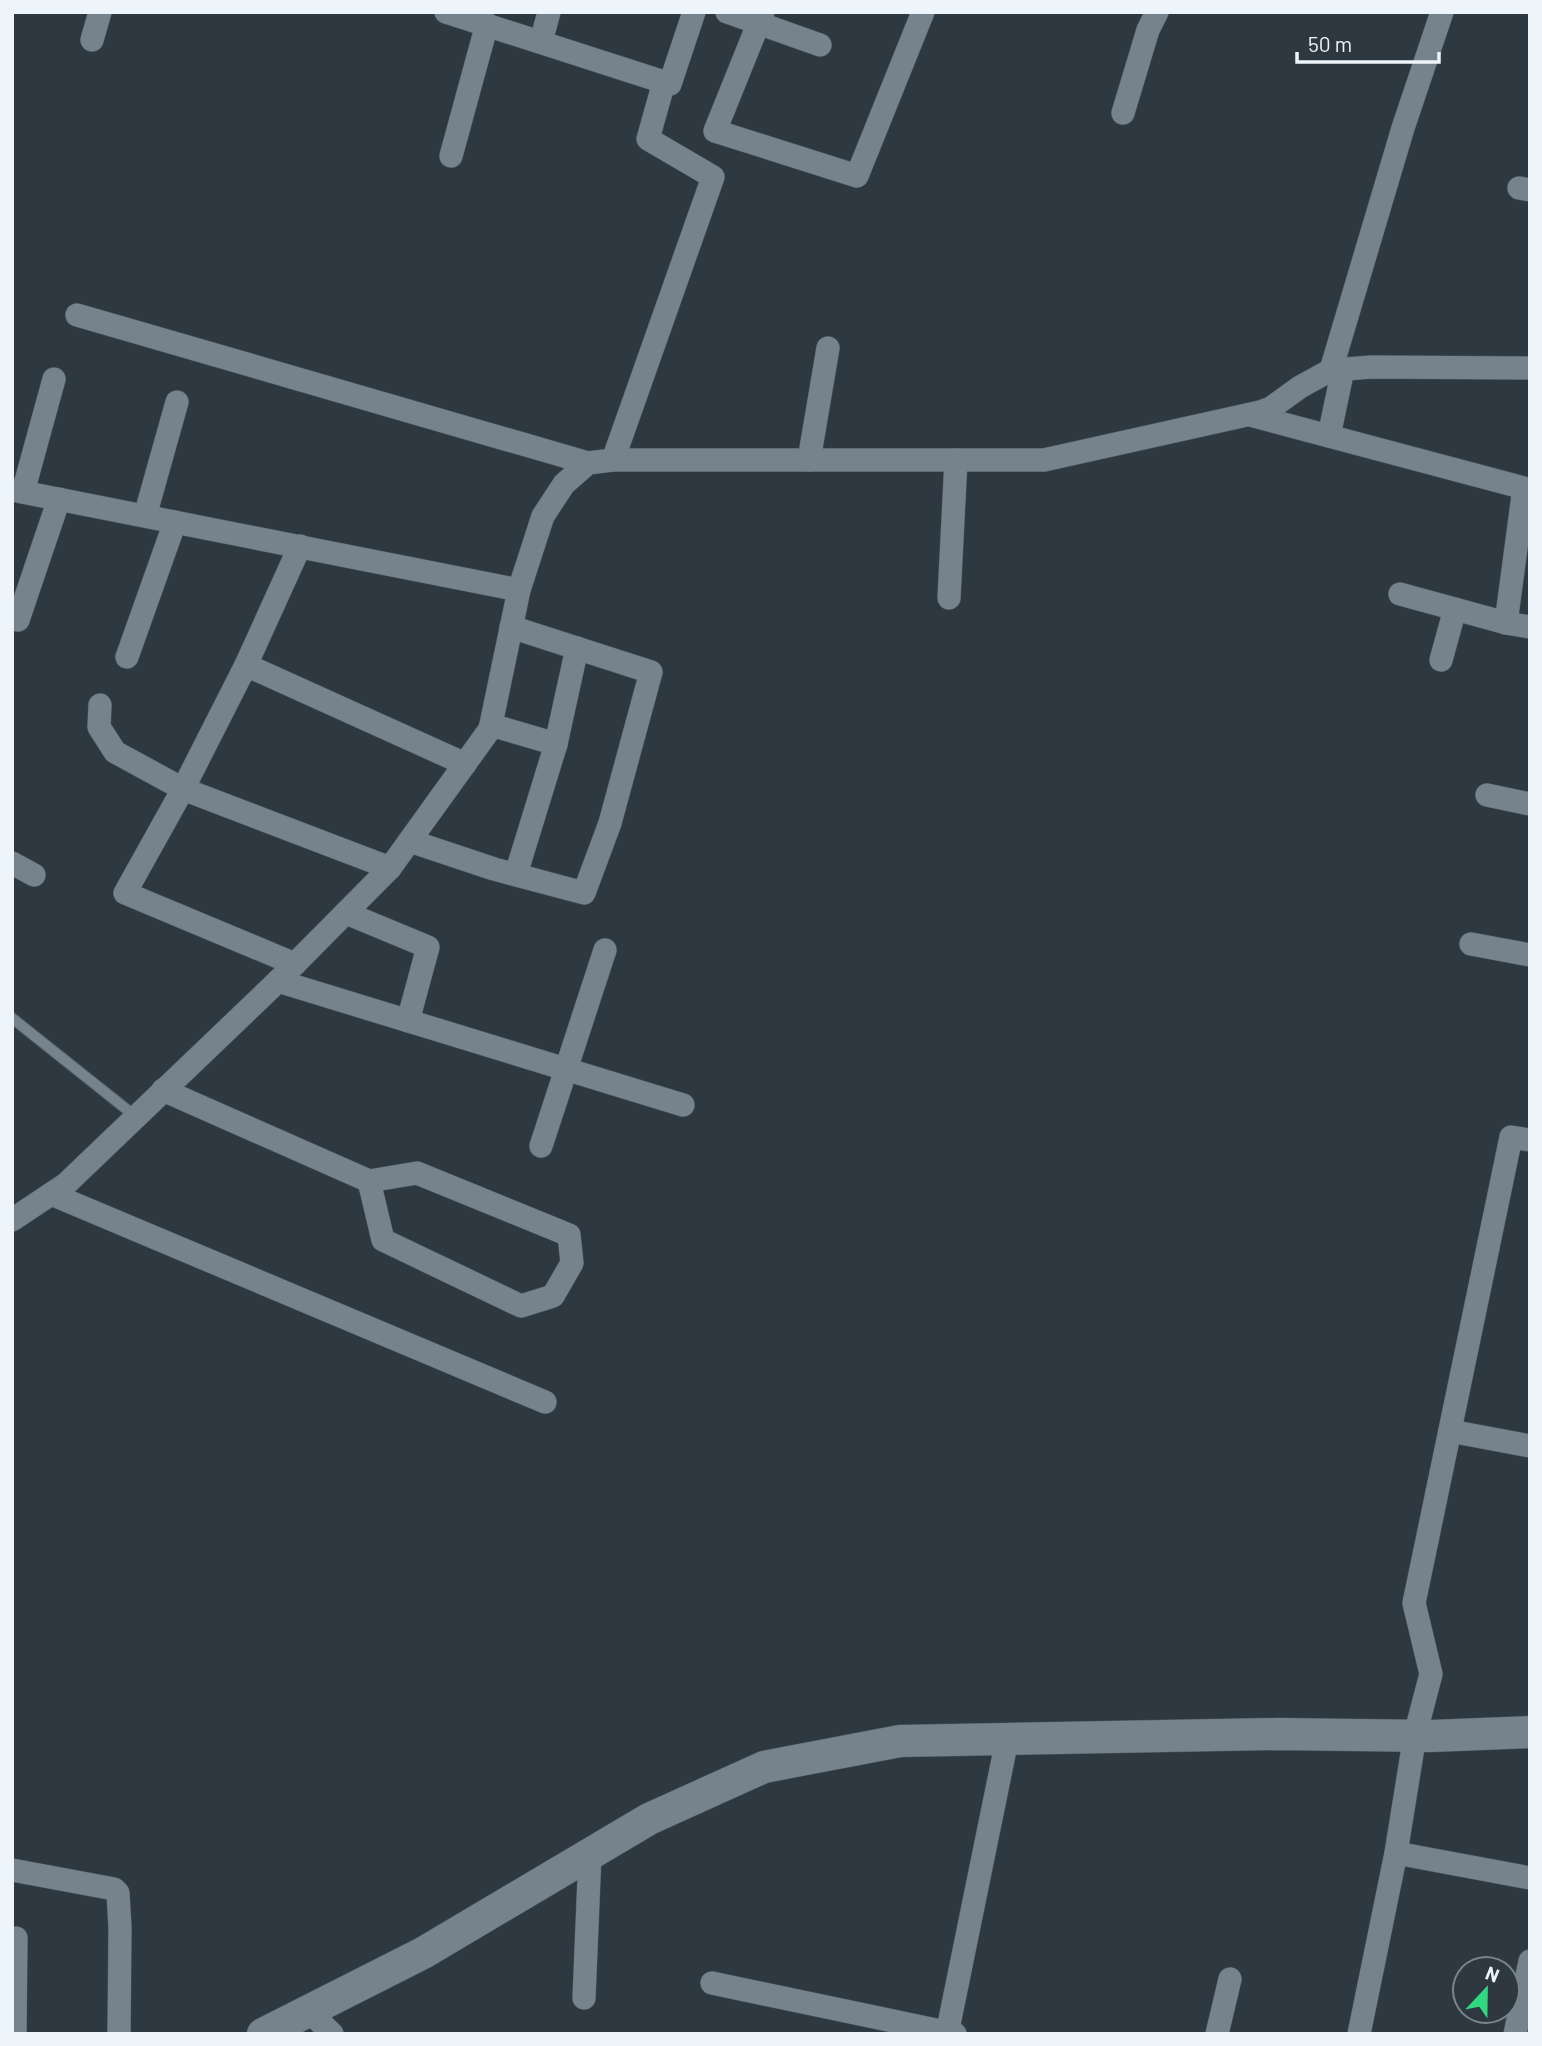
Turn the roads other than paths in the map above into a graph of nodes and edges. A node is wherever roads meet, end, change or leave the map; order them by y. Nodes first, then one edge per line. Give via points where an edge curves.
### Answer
1 (100, 12) edge
2 (446, 12) edge
3 (549, 12) edge
4 (694, 12) edge
5 (727, 12) edge
6 (923, 12) edge
7 (1157, 12) edge
8 (1443, 12) edge
9 (761, 18) edge
10 (487, 24) junction
11 (92, 40) dead end
12 (541, 41) junction
13 (820, 45) dead end
14 (664, 82) junction
15 (1123, 113) dead end
16 (451, 156) dead end
17 (77, 314) dead end
18 (828, 348) dead end
19 (1530, 368) edge
20 (1337, 369) junction
21 (54, 379) dead end
22 (177, 402) dead end
23 (1250, 415) junction
24 (1329, 436) junction
25 (613, 460) junction
26 (809, 460) junction
27 (956, 460) junction
28 (588, 463) junction
29 (18, 491) edge
30 (59, 499) junction
31 (145, 516) junction
32 (175, 522) junction
33 (300, 546) junction
34 (519, 590) junction
35 (1400, 594) dead end
36 (948, 597) dead end
37 (1455, 609) junction
38 (18, 620) dead end
39 (1506, 623) junction
40 (511, 627) junction
41 (1530, 627) edge
42 (577, 648) junction
43 (127, 657) dead end
44 (1441, 660) dead end
45 (246, 664) junction
46 (100, 705) dead end
47 (491, 725) junction
48 (556, 744) junction
49 (465, 764) junction
50 (183, 789) junction
51 (1487, 795) dead end
52 (1530, 804) edge
53 (410, 841) junction
54 (12, 863) edge
55 (390, 868) junction
56 (516, 874) junction
57 (34, 875) dead end
58 (346, 913) junction
59 (1471, 944) dead end
60 (605, 950) dead end
61 (1530, 955) edge
62 (295, 964) junction
63 (278, 981) junction
64 (12, 1018) edge
65 (408, 1021) junction
66 (566, 1069) junction
67 (163, 1090) junction
68 (684, 1105) dead end
69 (135, 1116) junction
70 (1530, 1140) edge
71 (541, 1146) dead end
72 (369, 1181) junction
73 (51, 1194) junction
74 (12, 1220) edge
75 (545, 1402) dead end
76 (1450, 1431) junction
77 (1530, 1446) edge
78 (1530, 1732) edge
79 (1415, 1735) junction
80 (1007, 1740) junction
81 (1396, 1853) junction
82 (590, 1854) junction
83 (12, 1870) edge
84 (1530, 1878) edge
85 (16, 1938) dead end
86 (1530, 1961) edge
87 (1230, 1979) dead end
88 (712, 1983) dead end
89 (584, 1998) dead end
90 (309, 2011) junction
91 (950, 2033) edge
92 (15, 2034) edge
93 (119, 2034) edge
94 (263, 2034) edge
95 (332, 2034) edge
96 (1217, 2034) edge
97 (1359, 2034) edge
98 (1515, 2034) edge

1 - 11 street
2 - 10 street
3 - 12 street
4 - 14 street via 670,84
5 - 9 street
6 - 9 street via 857,176 715,131
7 - 15 street
8 - 20 street via 1403,128
9 - 13 street
10 - 12 street
10 - 16 street
12 - 14 street
14 - 25 street via 648,139 713,177
17 - 28 street
18 - 26 street
19 - 20 street
20 - 23 street via 1271,408
20 - 24 street
21 - 29 street
22 - 31 street
23 - 24 street
23 - 27 street via 1044,460
24 - 39 street via 1524,488
25 - 26 street
25 - 28 street
26 - 27 street
27 - 36 street
28 - 34 street via 564,484 543,516
29 - 30 street
30 - 31 street
30 - 38 street
31 - 32 street
32 - 33 street
32 - 43 street
33 - 34 street
33 - 45 street
34 - 40 street
35 - 37 street
37 - 39 street
37 - 44 street
39 - 41 street
40 - 42 street
40 - 47 street
42 - 48 street
42 - 56 street via 651,672 610,823 584,893
45 - 49 street
45 - 50 street
46 - 50 street via 99,727 116,752
47 - 48 street
47 - 49 street
48 - 56 street
49 - 53 street
50 - 55 street
50 - 62 street via 125,893
51 - 52 street
53 - 55 street
53 - 56 street
54 - 57 street
55 - 58 street
58 - 62 street
58 - 65 street via 428,947
59 - 61 street
60 - 66 street
62 - 63 street
63 - 65 street
63 - 67 street
64 - 69 lane
65 - 66 street
66 - 68 street
66 - 71 street
67 - 69 street
67 - 72 street
69 - 73 street
70 - 76 street via 1511,1137
72 - 72 street via 417,1172 569,1235 572,1263 553,1296 521,1306 383,1240
73 - 74 street
73 - 75 street
76 - 77 street
76 - 79 street via 1414,1603 1431,1674
78 - 79 main road
79 - 80 main road
79 - 81 street
80 - 82 main road via 900,1741 764,1767 649,1819
80 - 91 street
81 - 84 street
81 - 97 street
82 - 89 street
82 - 90 main road via 423,1953
83 - 93 street via 118,1893
85 - 92 street
86 - 98 street
87 - 96 street
88 - 91 street
90 - 94 main road
90 - 95 street

